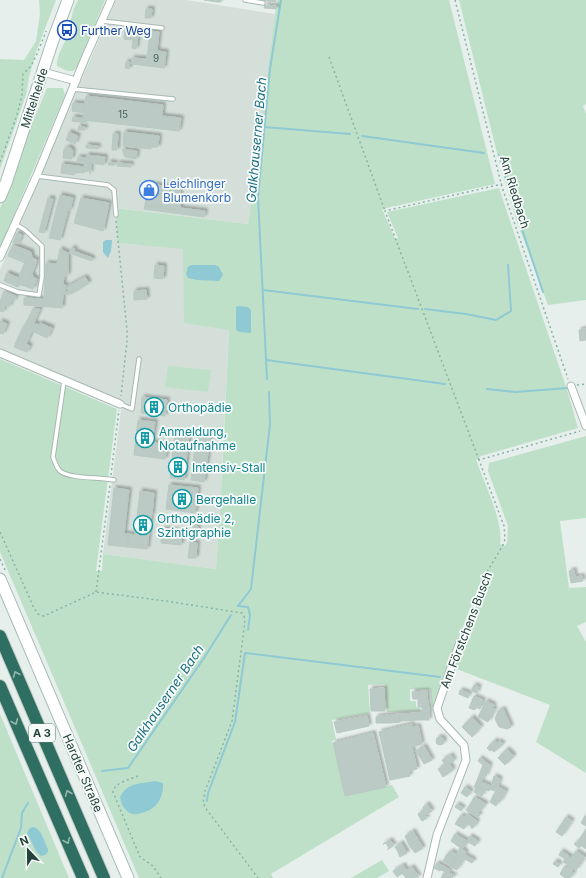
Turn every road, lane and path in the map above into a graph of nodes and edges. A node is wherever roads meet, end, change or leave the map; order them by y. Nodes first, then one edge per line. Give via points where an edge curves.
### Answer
1 (68, 0) edge
2 (111, 0) edge
3 (245, 0) edge
4 (455, 0) edge
5 (263, 4) dead end
6 (102, 21) junction
7 (162, 28) dead end
8 (329, 57) dead end
9 (31, 66) dead end
10 (43, 72) junction
11 (76, 80) junction
12 (73, 89) junction
13 (173, 99) dead end
14 (0, 162) edge
15 (36, 176) junction
16 (502, 184) junction
17 (0, 197) edge
18 (385, 211) junction
19 (116, 215) dead end
20 (15, 224) junction
21 (0, 257) edge
22 (0, 285) edge
23 (0, 353) edge
24 (139, 359) dead end
25 (64, 381) junction
26 (570, 386) joint
27 (120, 404) joint
28 (586, 428) edge
29 (480, 460) junction
30 (114, 480) dead end
31 (0, 532) edge
32 (0, 579) edge
33 (0, 636) edge
34 (460, 642) joint
35 (0, 686) edge
36 (138, 776) dead end
37 (83, 878) edge
38 (104, 878) edge
39 (128, 878) edge
40 (161, 878) edge
41 (258, 878) edge
42 (427, 878) edge

1 - 10 main road, Mittelheide
2 - 6 street
3 - 5 lane
4 - 16 path, Am Riedbach
6 - 7 lane
6 - 11 street
8 - 18 path, Am Förstchens Busch
9 - 14 path via 22,74 22,95
10 - 11 street
10 - 17 main road, Mittelheide
11 - 12 street
12 - 13 lane
12 - 15 street
15 - 19 lane via 108,185 114,190
15 - 20 street
16 - 18 path
16 - 26 path, Am Riedbach
18 - 29 path, Am Förstchens Busch
20 - 21 street
20 - 22 lane via 42,246 39,295 18,292
23 - 25 street
24 - 27 lane via 132,409
25 - 27 street
25 - 30 lane via 53,457 55,464 60,471 68,475
26 - 28 street
28 - 29 path
29 - 34 path, Am Förstchens Busch via 504,526 506,539 487,572
31 - 41 path via 38,614 44,616 96,592 242,613 245,618 244,629 232,721 205,791 203,803
32 - 39 main road, Hardter Straße
38 -> 33 highway, A 3
34 - 42 street, Am Förstchens Busch via 437,708 440,719 464,745 466,760 437,835
35 -> 37 highway, A 3
36 - 40 path via 118,784 112,792 140,857 152,866

